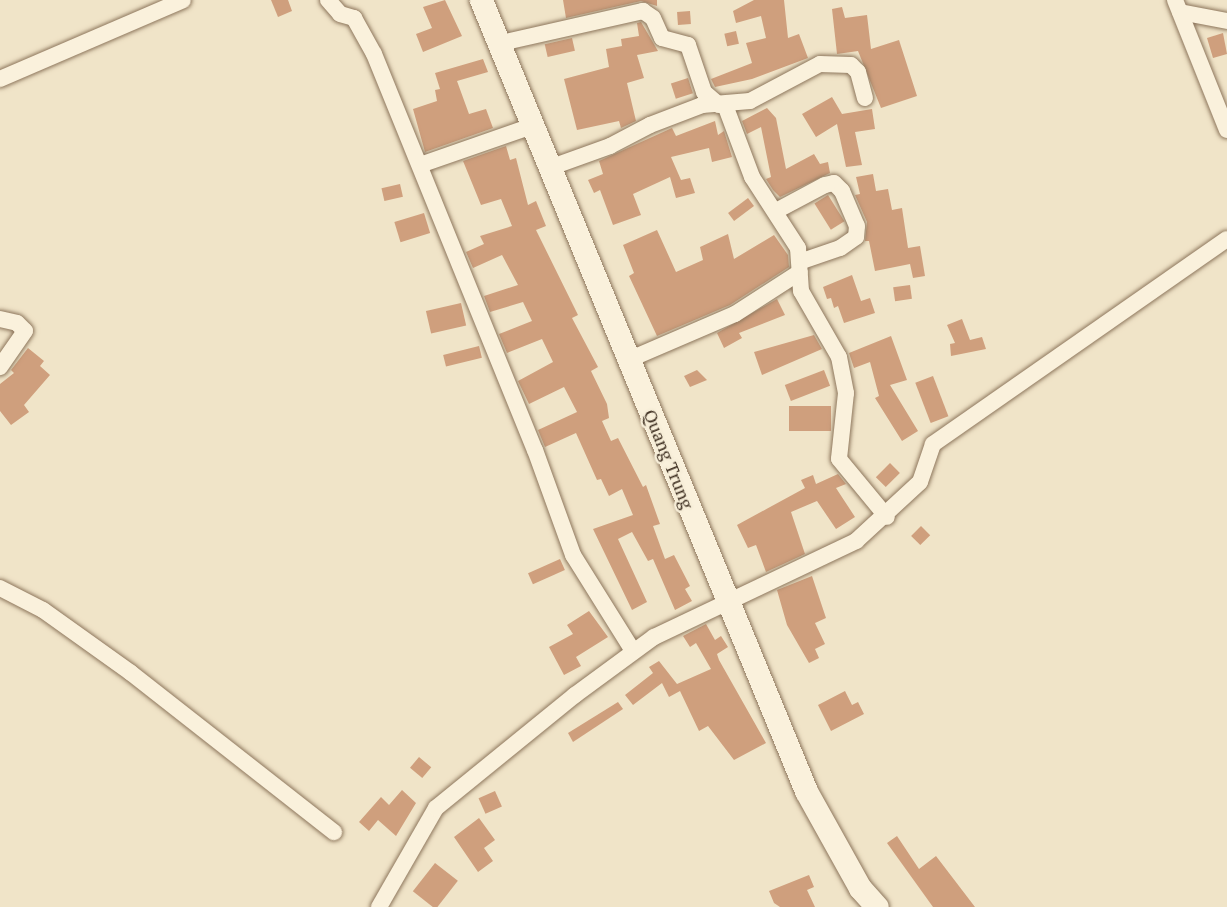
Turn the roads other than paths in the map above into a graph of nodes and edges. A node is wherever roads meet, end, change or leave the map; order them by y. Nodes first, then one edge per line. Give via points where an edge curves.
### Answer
1 (183, 0) edge
2 (328, 0) edge
3 (481, 0) edge
4 (1178, 6) edge
5 (1227, 21) edge
6 (500, 43) junction
7 (0, 79) edge
8 (865, 99) dead end
9 (722, 105) junction
10 (531, 126) junction
11 (1227, 130) edge
12 (420, 165) junction
13 (549, 168) junction
14 (776, 211) junction
15 (1227, 239) edge
16 (801, 266) junction
17 (0, 319) edge
18 (628, 360) junction
19 (0, 367) edge
20 (887, 517) junction
21 (0, 588) edge
22 (729, 603) junction
23 (633, 651) junction
24 (334, 832) dead end
25 (379, 907) edge
26 (877, 907) edge

1 - 7 street
2 - 12 street via 340,14 354,18 365,36
3 - 6 main road, Quang Trung
4 - 5 street
4 - 11 street
6 - 9 street via 643,11 653,18 662,38 688,45 705,92
6 - 10 main road, Quang Trung
8 - 9 street via 858,72 835,62 799,72 750,101
9 - 13 street via 702,105 675,114 610,146
9 - 14 street via 752,177
10 - 12 street
10 - 13 main road, Quang Trung
12 - 23 street via 573,555
13 - 18 main road, Quang Trung
14 - 16 street via 790,230
14 - 16 street via 825,185 834,183 842,191 857,226 856,237
15 - 20 street via 933,444 920,482
16 - 18 street via 735,314
16 - 20 street via 801,291 832,342 844,375 839,460
17 - 19 street via 17,323 25,331
18 - 22 main road, Quang Trung
20 - 22 street via 856,541
21 - 24 street via 43,610 131,673
22 - 23 street
22 - 26 main road, Quang Trung via 806,791 860,887
23 - 25 street via 436,808

